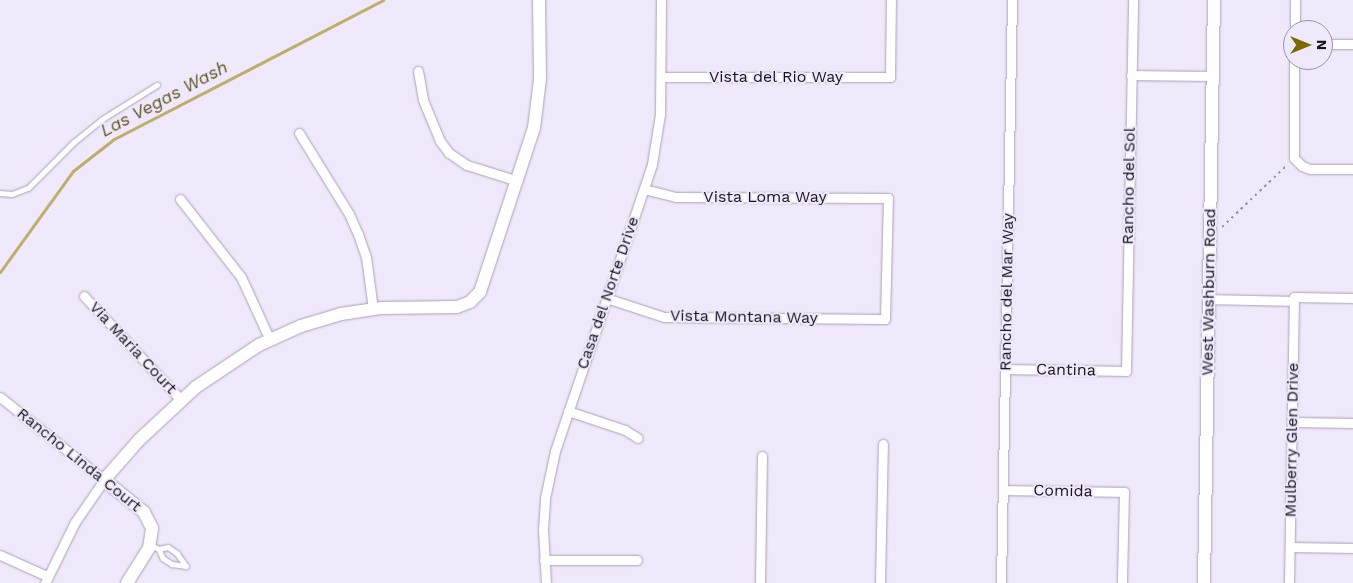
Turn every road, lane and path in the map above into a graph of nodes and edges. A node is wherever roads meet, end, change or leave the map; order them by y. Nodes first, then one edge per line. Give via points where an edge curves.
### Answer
1 (539, 0) edge
2 (661, 0) edge
3 (891, 0) edge
4 (1012, 0) edge
5 (1133, 0) edge
6 (1214, 0) edge
7 (1295, 0) edge
8 (1295, 20) edge
9 (1333, 44) edge
10 (1353, 44) edge
11 (1294, 70) edge
12 (418, 71) dead end
13 (1132, 75) junction
14 (1213, 76) junction
15 (661, 77) junction
16 (157, 85) dead end
17 (299, 133) dead end
18 (1294, 158) junction
19 (1353, 169) edge
20 (518, 181) junction
21 (644, 189) junction
22 (0, 193) edge
23 (180, 199) dead end
24 (1210, 236) junction
25 (84, 296) dead end
26 (606, 298) junction
27 (1353, 298) edge
28 (1209, 299) junction
29 (1294, 299) junction
30 (373, 309) junction
31 (886, 319) joint
32 (270, 340) junction
33 (1005, 369) junction
34 (1126, 371) joint
35 (0, 397) edge
36 (181, 400) junction
37 (568, 410) junction
38 (1292, 422) junction
39 (1353, 423) edge
40 (638, 438) dead end
41 (883, 444) dead end
42 (762, 456) dead end
43 (104, 480) junction
44 (1003, 490) junction
45 (155, 547) junction
46 (1290, 547) junction
47 (1353, 548) edge
48 (0, 555) edge
49 (544, 560) junction
50 (637, 560) dead end
51 (46, 580) edge
52 (127, 583) edge
53 (546, 583) edge
54 (760, 583) edge
55 (880, 583) edge
56 (1001, 583) edge
57 (1122, 583) edge
58 (1204, 583) edge
59 (1289, 583) edge

1 - 20 street via 539,96 531,144
2 - 15 street, Casa del Norte Drive
3 - 15 street, Vista del Rio Way via 890,77
4 - 33 street, Rancho del Mar Way
5 - 13 street, Rancho del Sol
6 - 14 street, West Washburn Road
7 - 8 street
9 - 10 street
11 - 18 street
12 - 20 street via 423,100 449,153 467,166
13 - 14 street
13 - 34 street, Rancho del Sol
14 - 24 street, West Washburn Road
15 - 21 street, Casa del Norte Drive via 660,114 652,164
16 - 22 lane via 101,120 28,188 12,194
17 - 30 street via 358,234 366,257
18 - 19 street via 1310,169
18 - 24 path via 1231,220
20 - 30 street via 483,285 475,297 464,305 449,308 402,306
21 - 26 street, Casa del Norte Drive
21 - 31 street, Vista Loma Way via 676,197 888,198
23 - 32 street via 241,277
24 - 28 street, West Washburn Road
25 - 36 street, Via Maria Court
26 - 31 street, Vista Montana Way via 664,317
26 - 37 street, Casa del Norte Drive
27 - 29 street
28 - 29 street
28 - 58 street, West Washburn Road
29 - 38 street, Mulberry Glen Drive
30 - 32 street via 321,319
32 - 36 street via 216,372
33 - 34 street, Cantina
33 - 44 street, Rancho del Mar Way
35 - 43 street, Rancho Linda Court
36 - 43 street via 139,440
37 - 40 street via 625,430
37 - 49 street, Casa del Norte Drive via 554,451 545,498
38 - 39 street
38 - 46 street, Mulberry Glen Drive
41 - 55 street
42 - 54 street
43 - 45 street, Rancho Linda Court via 144,512 152,528
43 - 51 street via 75,522
44 - 56 street, Rancho del Mar Way
44 - 57 street, Comida via 1124,492
45 - 45 lane via 172,564 186,566 177,552 168,547
45 - 52 street
46 - 47 street
46 - 59 street, Mulberry Glen Drive
48 - 51 street
49 - 50 street
49 - 53 street, Casa del Norte Drive

